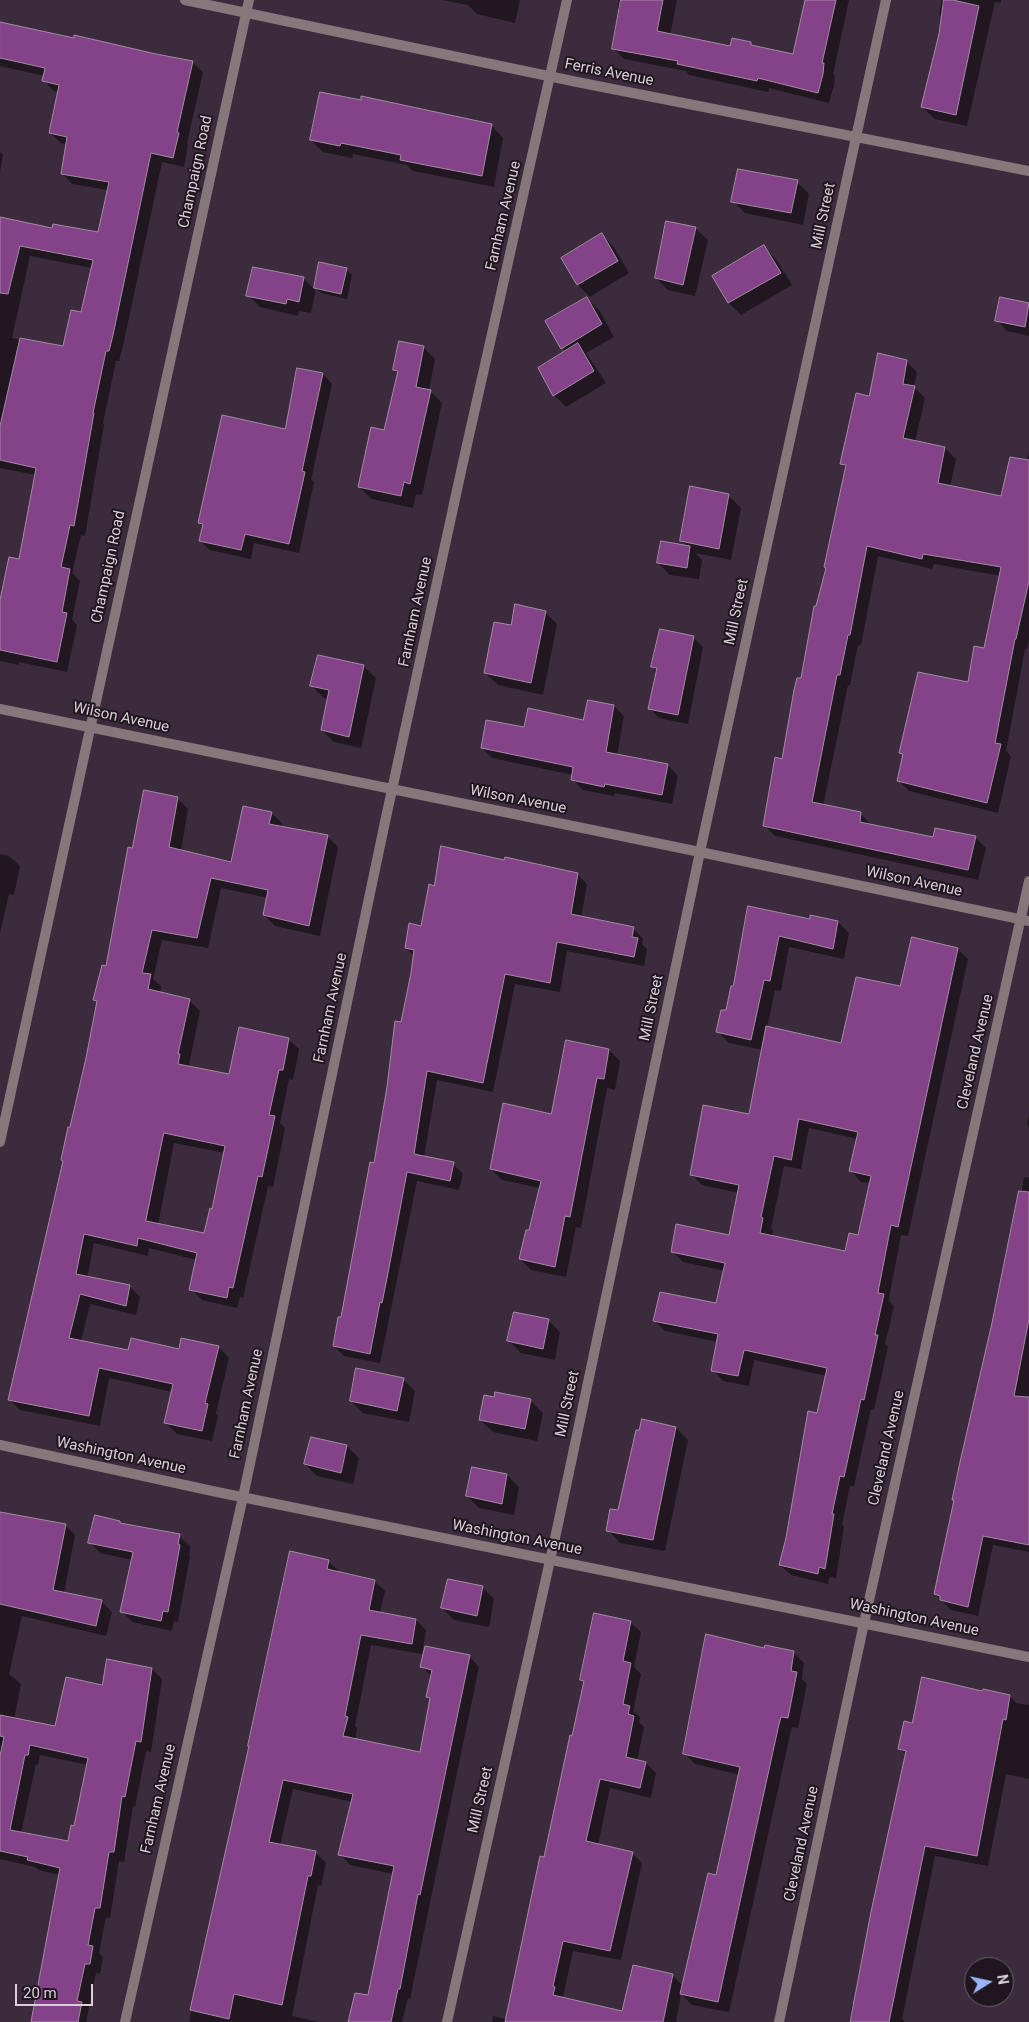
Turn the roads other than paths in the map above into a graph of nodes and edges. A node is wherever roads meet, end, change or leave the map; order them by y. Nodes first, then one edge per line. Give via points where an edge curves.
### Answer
1 (185, 0) edge
2 (249, 0) edge
3 (567, 0) edge
4 (886, 0) edge
5 (247, 12) junction
6 (550, 76) junction
7 (856, 136) junction
8 (1029, 171) edge
9 (0, 708) edge
10 (90, 727) junction
11 (392, 790) junction
12 (700, 852) junction
13 (1029, 881) edge
14 (1025, 920) edge
15 (0, 1142) edge
16 (0, 1444) edge
17 (243, 1497) junction
18 (550, 1559) junction
19 (864, 1623) junction
20 (1029, 1657) edge
21 (125, 2022) edge
22 (447, 2022) edge
23 (779, 2022) edge

1 - 5 street, Ferris Avenue
2 - 5 street, Champaign Road
3 - 6 street, Farnham Avenue
4 - 7 street, Mill Street
5 - 6 street, Ferris Avenue
5 - 10 street, Champaign Road
6 - 7 street, Ferris Avenue
6 - 11 street, Farnham Avenue
7 - 8 street, Ferris Avenue
7 - 12 street, Mill Street
9 - 10 street, Wilson Avenue
10 - 11 street, Wilson Avenue
10 - 15 street, Champaign Road
11 - 12 street, Wilson Avenue
11 - 17 street, Farnham Avenue
12 - 14 street, Wilson Avenue
12 - 18 street, Mill Street
13 - 14 street, Cleveland Avenue
14 - 19 street, Cleveland Avenue
16 - 17 street, Washington Avenue
17 - 18 street, Washington Avenue
17 - 21 street, Farnham Avenue
18 - 19 street, Washington Avenue
18 - 22 street, Mill Street
19 - 20 street, Washington Avenue
19 - 23 street, Cleveland Avenue

